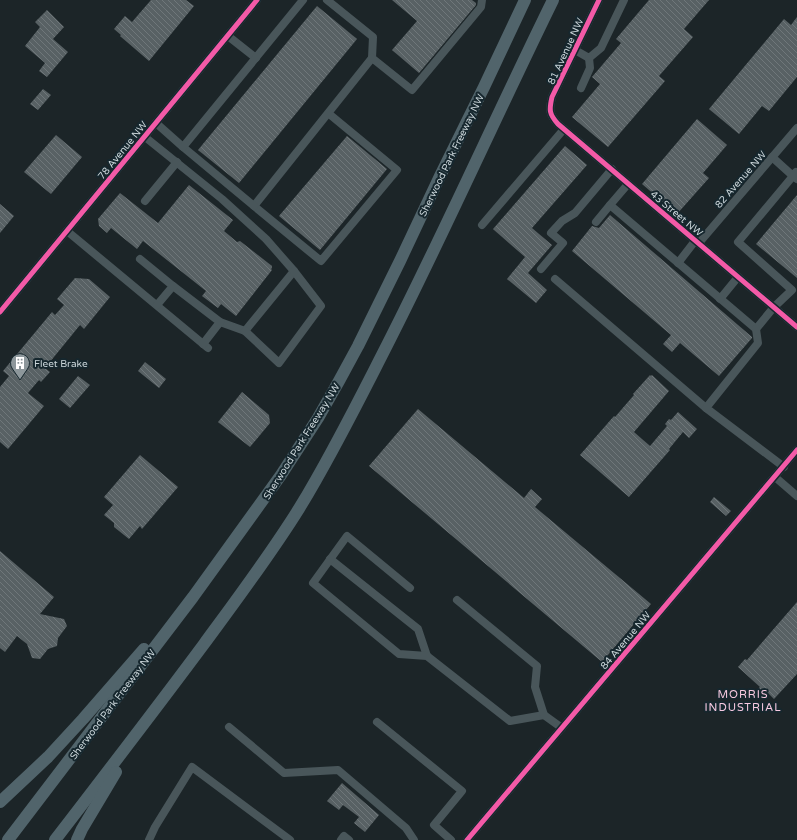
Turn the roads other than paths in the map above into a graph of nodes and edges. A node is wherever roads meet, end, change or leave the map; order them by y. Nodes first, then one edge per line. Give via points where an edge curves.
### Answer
1 (257, 0) edge
2 (303, 0) edge
3 (328, 0) edge
4 (482, 0) edge
5 (525, 0) edge
6 (553, 0) edge
7 (599, 0) edge
8 (624, 0) edge
9 (228, 36) junction
10 (575, 50) junction
11 (256, 58) junction
12 (372, 58) junction
13 (589, 58) junction
14 (581, 88) dead end
15 (550, 110) joint
16 (328, 113) junction
17 (156, 123) junction
18 (797, 128) edge
19 (564, 129) junction
20 (145, 137) junction
21 (183, 147) junction
22 (772, 158) junction
23 (177, 162) junction
24 (612, 169) junction
25 (796, 176) edge
26 (628, 184) junction
27 (145, 201) dead end
28 (610, 205) junction
29 (254, 206) junction
30 (596, 222) dead end
31 (482, 225) dead end
32 (67, 231) junction
33 (697, 242) junction
34 (140, 259) dead end
35 (678, 262) junction
36 (542, 269) dead end
37 (294, 271) junction
38 (738, 277) junction
39 (554, 279) dead end
40 (173, 286) junction
41 (795, 288) edge
42 (720, 299) junction
43 (157, 305) junction
44 (774, 308) junction
45 (0, 312) edge
46 (220, 322) junction
47 (797, 327) edge
48 (756, 329) junction
49 (245, 331) junction
50 (706, 408) junction
51 (797, 450) edge
52 (784, 467) junction
53 (775, 477) junction
54 (797, 496) edge
55 (330, 558) junction
56 (410, 588) dead end
57 (193, 597) junction
58 (457, 600) dead end
59 (427, 656) junction
60 (544, 715) junction
61 (377, 722) dead end
62 (230, 727) dead end
63 (562, 728) junction
64 (138, 732) junction
65 (0, 802) edge
66 (8, 840) edge
67 (55, 840) edge
68 (77, 840) edge
69 (149, 840) edge
70 (290, 840) edge
71 (341, 840) edge
72 (349, 840) edge
73 (414, 840) edge
74 (451, 840) edge
75 (467, 840) edge

1 - 9 street, 78 Avenue NW
2 - 11 street
3 - 12 street via 373,37
4 - 12 street via 481,7 412,90
5 - 57 highway, Sherwood Park Freeway NW via 400,261 339,381 281,475
6 - 64 highway via 401,319 344,429 299,508 255,574
7 - 10 street, 81 Avenue NW
8 - 13 street via 601,48
9 - 11 street
9 - 17 street, 78 Avenue NW
10 - 13 street
10 - 15 street, 81 Avenue NW via 552,97
11 - 21 street
12 - 16 street
13 - 14 street via 590,68
15 - 19 street, 43 Street NW via 553,118
16 - 29 street
16 - 29 street via 397,170 321,261
17 - 20 street, 78 Avenue NW
17 - 21 street
18 - 22 street, 82 Avenue NW
19 - 24 street, 43 Street NW
19 - 31 street
20 - 23 street
20 - 32 street, 78 Avenue NW
21 - 29 street
22 - 25 street
22 - 33 street, 82 Avenue NW
23 - 27 street
23 - 37 street via 266,239
24 - 26 street, 43 Street NW
24 - 36 street via 575,213 562,221 551,233 563,243
25 - 41 street via 738,242
26 - 28 street
26 - 33 street, 43 Street NW
28 - 30 street
28 - 35 street
32 - 43 street
32 - 45 street, 78 Avenue NW
33 - 35 street, 82 Avenue NW
33 - 38 street, 43 Street NW
34 - 40 street
35 - 42 street
37 - 49 street
37 - 49 street via 321,306 279,363
38 - 42 street
38 - 44 street, 43 Street NW
39 - 50 street
40 - 43 street
40 - 46 street
41 - 44 street
42 - 48 street
43 - 46 street via 205,346
44 - 47 street, 43 Street NW
44 - 48 street
46 - 49 street
48 - 50 street via 758,343
50 - 52 street
51 - 52 street, 84 Avenue NW
52 - 53 street, 84 Avenue NW
53 - 54 street
53 - 63 street, 84 Avenue NW
55 - 56 street via 347,536
55 - 59 street via 418,629
55 - 59 street via 313,583 399,654
57 - 65 highway via 48,757
57 - 66 highway, Sherwood Park Freeway NW
58 - 60 street via 537,666 535,687
59 - 60 street via 510,721
60 - 63 street
61 - 74 street via 462,791 434,825
62 - 73 street via 284,773 338,770 406,828
63 - 75 street, 84 Avenue NW
64 - 67 highway
64 - 68 highway
69 - 70 street via 192,767
71 - 72 street via 344,836

